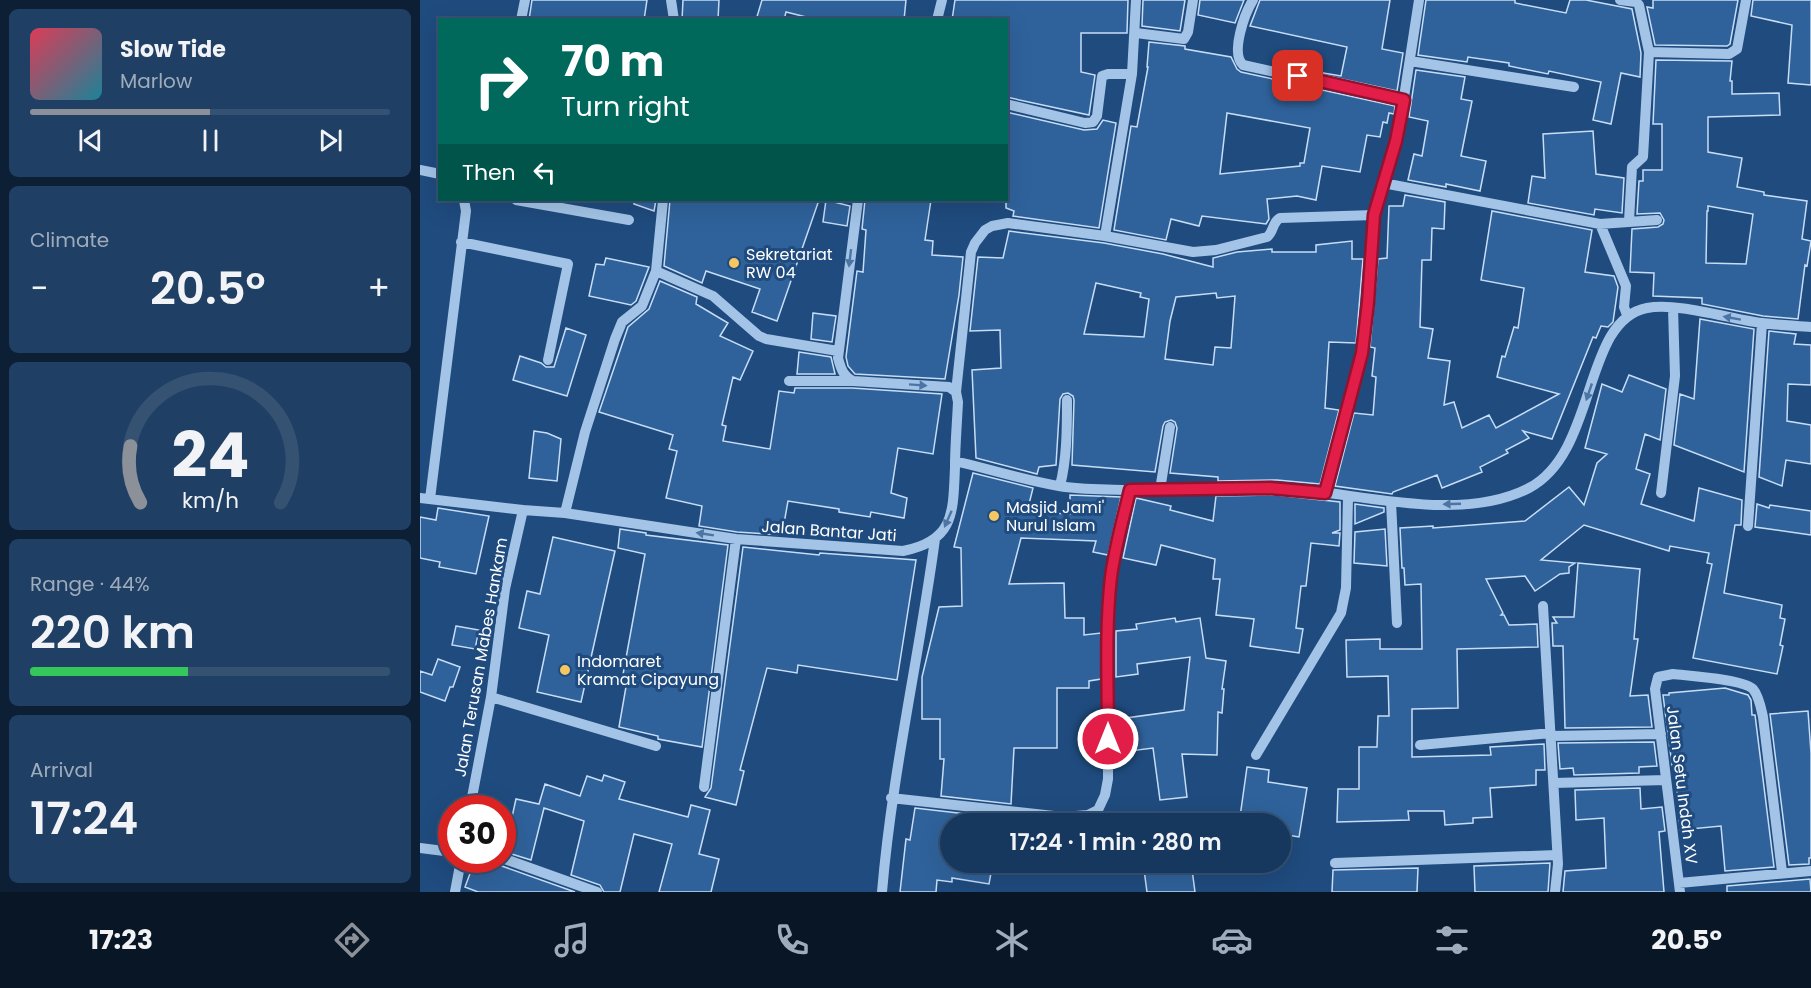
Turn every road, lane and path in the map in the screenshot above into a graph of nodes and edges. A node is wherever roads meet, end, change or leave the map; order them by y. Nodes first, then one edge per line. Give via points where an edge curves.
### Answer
1 (525, 0) edge
2 (671, 0) edge
3 (942, 0) edge
4 (1136, 0) edge
5 (1193, 0) edge
6 (1253, 0) edge
7 (1419, 0) edge
8 (1620, 0) edge
9 (1746, 0) edge
10 (521, 18) edge
11 (674, 18) edge
12 (938, 18) edge
13 (1136, 33) junction
14 (1648, 52) junction
15 (1410, 61) junction
16 (1132, 74) junction
17 (1574, 87) dead end
18 (1404, 100) junction
19 (1008, 104) edge
20 (420, 170) edge
21 (438, 174) edge
22 (1383, 183) junction
23 (464, 201) edge
24 (522, 201) edge
25 (663, 201) edge
26 (858, 201) edge
27 (1374, 215) junction
28 (629, 220) dead end
29 (1657, 220) dead end
30 (1629, 221) junction
31 (1600, 224) junction
32 (1105, 236) junction
33 (461, 242) junction
34 (656, 271) junction
35 (1673, 308) junction
36 (1627, 315) junction
37 (1762, 323) junction
38 (1811, 327) edge
39 (838, 351) junction
40 (548, 360) dead end
41 (789, 381) dead end
42 (853, 381) junction
43 (956, 392) junction
44 (1067, 400) dead end
45 (1170, 428) dead end
46 (955, 461) junction
47 (1060, 486) junction
48 (1130, 490) junction
49 (1160, 490) junction
50 (1325, 493) junction
51 (1661, 493) dead end
52 (1348, 496) junction
53 (425, 498) edge
54 (1391, 502) junction
55 (523, 510) junction
56 (565, 513) junction
57 (1748, 526) dead end
58 (736, 539) junction
59 (935, 539) junction
60 (1543, 606) dead end
61 (1396, 623) dead end
62 (491, 697) junction
63 (1551, 734) junction
64 (1661, 734) junction
65 (1420, 745) dead end
66 (656, 746) dead end
67 (1256, 755) dead end
68 (1666, 780) junction
69 (1554, 783) junction
70 (704, 788) dead end
71 (472, 795) edge
72 (891, 798) junction
73 (420, 848) edge
74 (438, 850) edge
75 (1557, 855) junction
76 (516, 863) edge
77 (1335, 863) dead end
78 (1811, 871) edge
79 (459, 873) edge
80 (1782, 873) junction
81 (1679, 888) edge
82 (455, 892) edge
83 (597, 892) edge
84 (882, 892) edge
85 (1555, 892) edge

1 - 10 street
2 - 11 street
3 - 12 street
4 - 13 street
5 - 13 street via 1184,39
6 - 18 street via 1244,16 1237,52 1243,65
7 - 15 street
8 - 14 street via 1639,5
9 - 14 street via 1734,52
13 - 16 street
14 - 30 street via 1643,157 1632,167
15 - 17 street
15 - 18 street
16 - 19 street via 1102,76 1093,122
16 - 32 street
18 - 22 street
20 - 21 street
22 - 27 street
22 - 31 street
23 - 33 street
24 - 28 street
25 - 34 street
26 -> 39 street
27 - 32 street via 1280,218 1267,237 1203,252 1183,252
27 - 50 street via 1362,353
29 - 30 street
30 - 31 street
31 - 36 street via 1626,286
32 - 43 street via 1008,223 992,226 979,236 971,252
33 - 40 street via 568,264
33 - 53 street
34 - 39 street via 712,296 759,336
34 - 56 street via 642,306 622,322 615,339 588,422
35 - 36 street via 1645,308
37 -> 35 street
35 - 51 street via 1675,376
36 -> 54 street via 1604,347 1573,437 1549,473 1530,488 1479,502
37 - 38 street
37 - 57 street
39 - 42 street via 842,371
41 - 42 street
42 -> 43 street via 949,387
43 - 46 street
44 - 47 street via 1067,441
45 - 49 street
46 - 47 street
46 -> 59 street via 953,508
47 - 48 street
48 - 49 street
48 - 72 street via 1111,577 1108,779 1098,810 1064,817
49 - 50 street via 1270,488
50 - 52 street
52 - 54 street
52 - 67 street via 1346,588 1341,613
53 - 55 street, Jalan Bantar Jati
54 - 61 street
55 - 56 street, Jalan Bantar Jati
55 - 62 street, Jalan Terusan Mabes Hankam via 505,589
58 -> 56 street, Jalan Bantar Jati
58 - 59 street, Jalan Bantar Jati via 903,551
58 - 70 street
59 - 72 street
60 - 63 street
62 - 66 street
62 - 71 street, Jalan Terusan Mabes Hankam
63 - 64 street
63 - 65 street
63 - 69 street
64 - 68 street, Jalan Setu Indah XV
64 - 80 street, Jalan Setu Indah XV via 1654,689 1658,677 1667,674 1740,683 1757,696
68 - 69 street
68 - 81 street, Jalan Setu Indah XV
69 - 75 street
72 - 84 street
73 - 74 street
75 - 77 street
75 - 85 street
76 - 83 street
78 - 80 street
79 - 82 street
80 - 81 street

